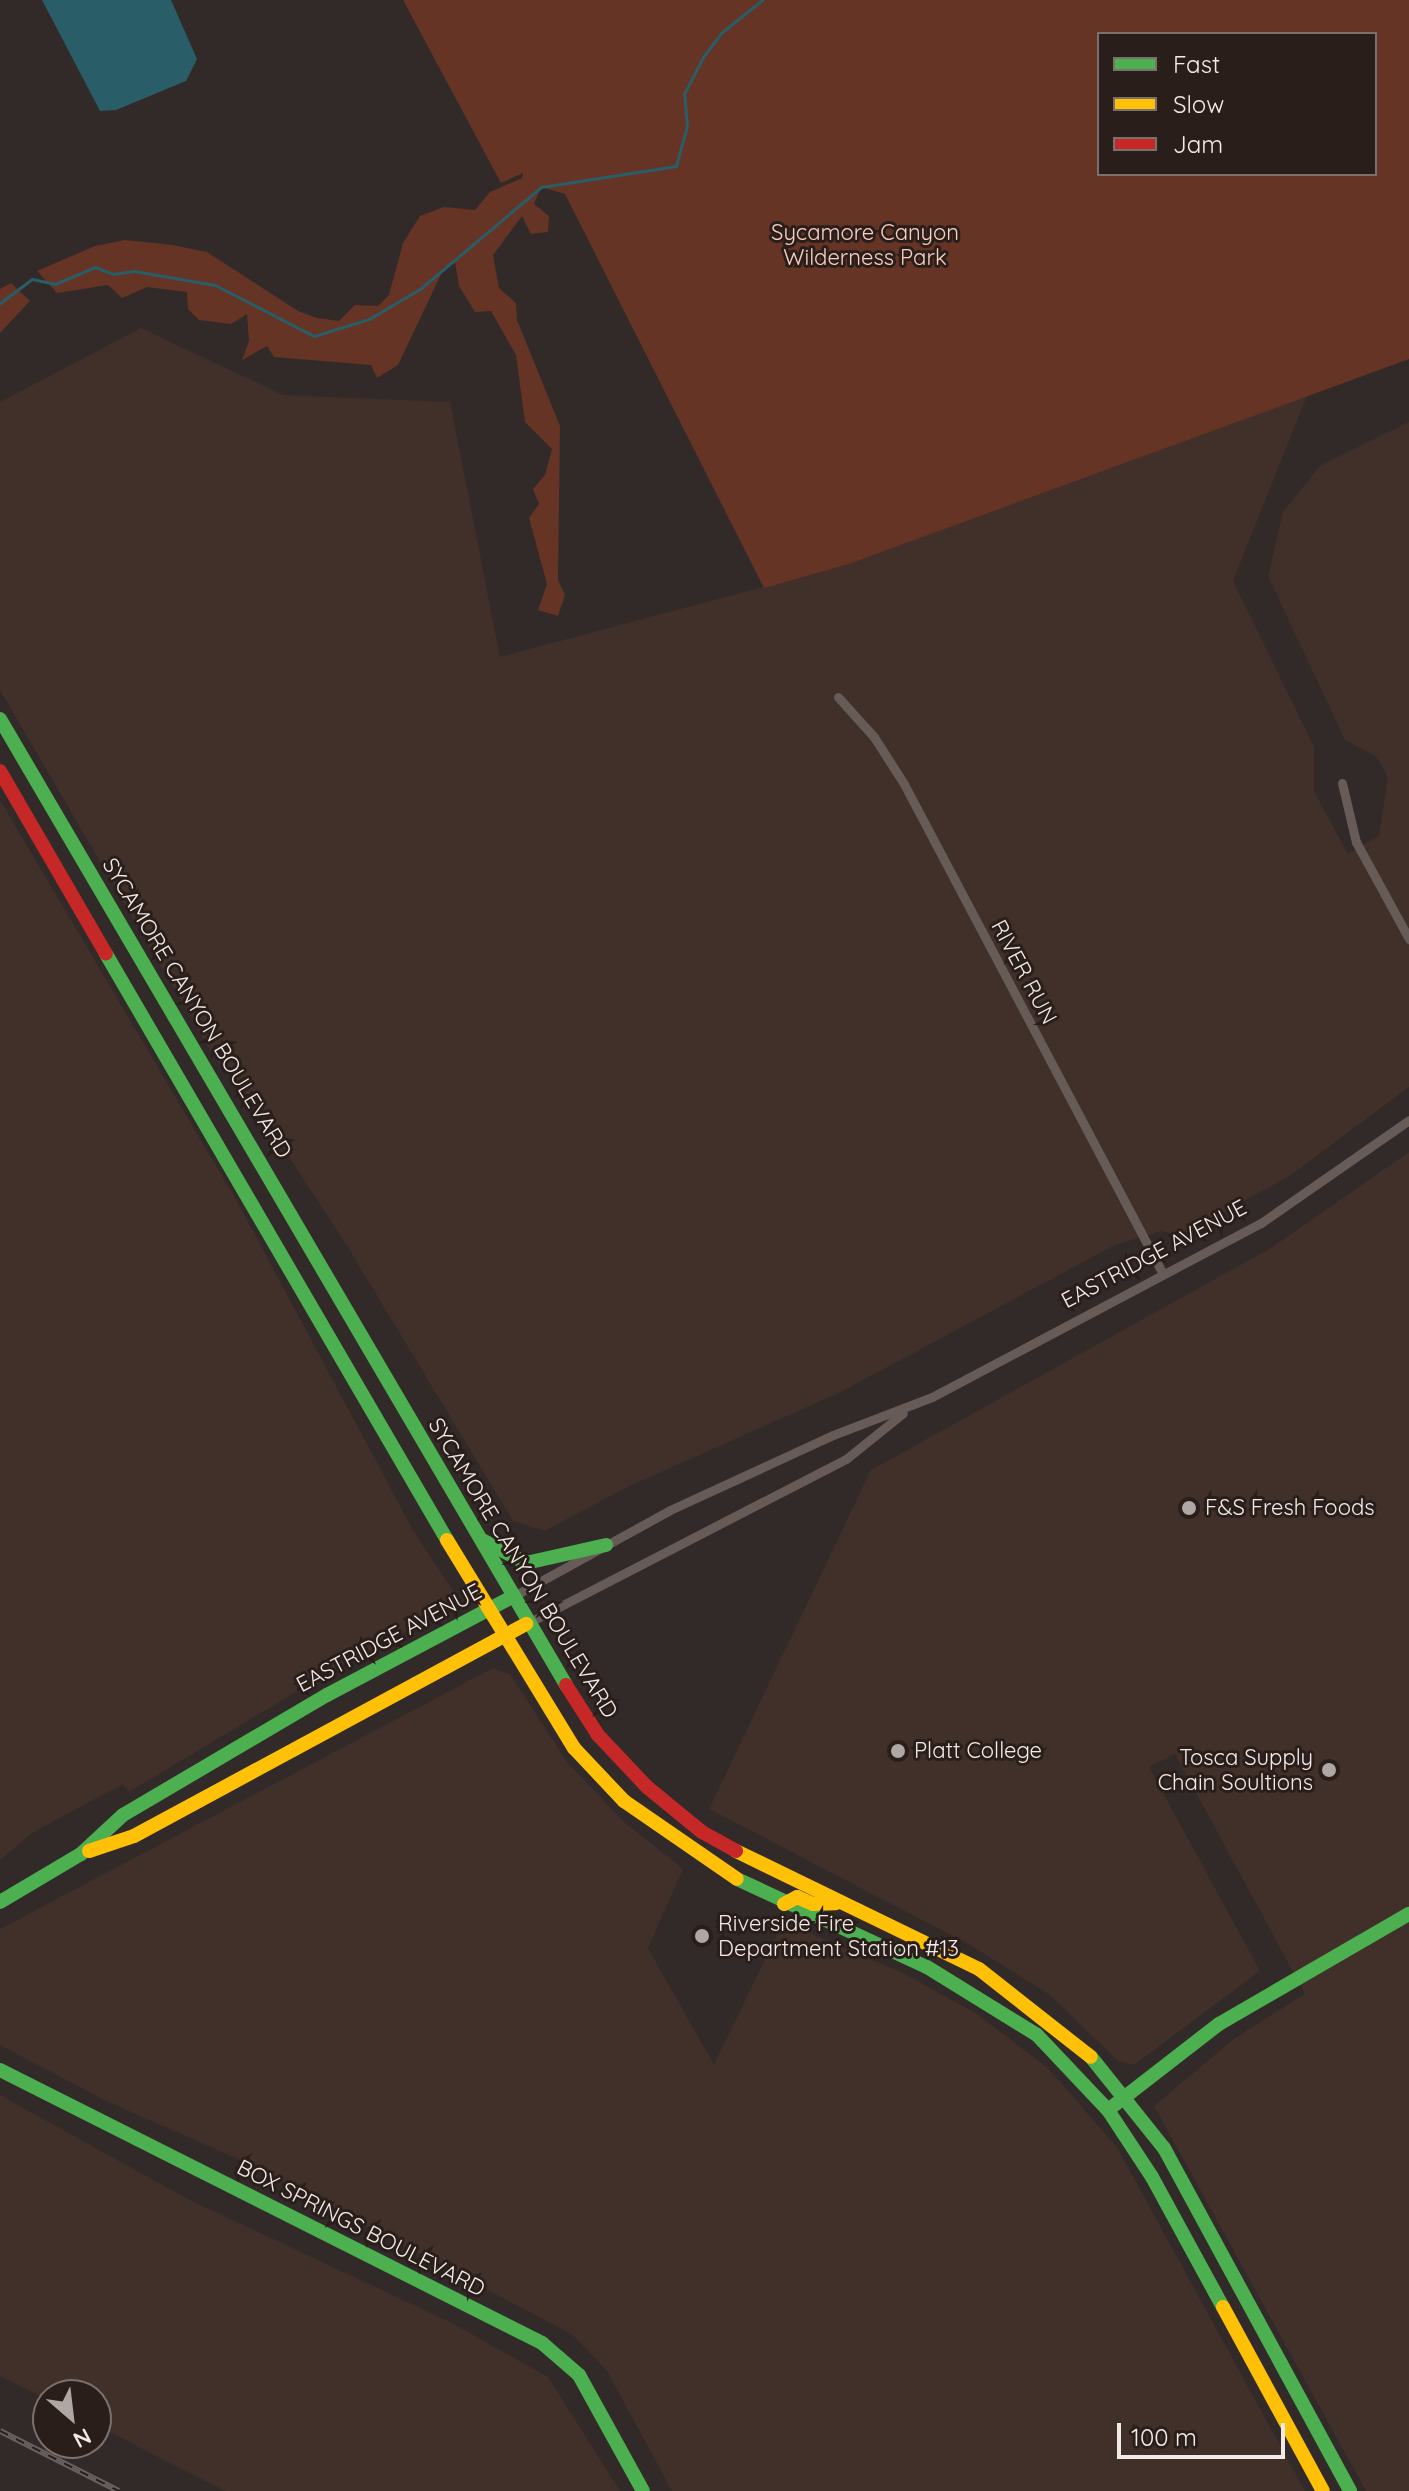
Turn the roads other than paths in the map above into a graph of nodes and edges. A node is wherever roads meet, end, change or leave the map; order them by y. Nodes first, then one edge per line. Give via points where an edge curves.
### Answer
1 (838, 697) dead end
2 (0, 719) edge
3 (0, 771) edge
4 (1342, 783) dead end
5 (1409, 939) edge
6 (1409, 1120) edge
7 (1163, 1274) junction
8 (908, 1408) junction
9 (478, 1537) junction
10 (606, 1545) junction
11 (512, 1597) junction
12 (487, 1609) junction
13 (526, 1624) junction
14 (503, 1636) junction
15 (81, 1854) junction
16 (0, 1902) edge
17 (840, 1903) junction
18 (784, 1904) junction
19 (1409, 1914) edge
20 (0, 2070) edge
21 (1126, 2095) junction
22 (1108, 2110) junction
23 (643, 2491) edge
24 (1323, 2491) edge
25 (1350, 2491) edge

1 - 7 street, RIVER RUN via 874,737 904,784
2 - 9 main road, SYCAMORE CANYON BOULEVARD
3 - 12 main road
4 - 5 street via 1356,842
6 - 7 street, EASTRIDGE AVENUE via 1311,1192
7 - 8 street, EASTRIDGE AVENUE
8 - 10 street, EASTRIDGE AVENUE via 833,1435
8 - 13 street, EASTRIDGE AVENUE via 846,1459
9 - 10 main road via 526,1563
9 - 11 main road, SYCAMORE CANYON BOULEVARD
10 - 11 street, EASTRIDGE AVENUE
11 - 12 main road, EASTRIDGE AVENUE
11 - 13 main road, SYCAMORE CANYON BOULEVARD
12 - 14 main road
12 - 15 main road, EASTRIDGE AVENUE via 123,1815
13 - 14 main road, EASTRIDGE AVENUE
13 - 17 main road, SYCAMORE CANYON BOULEVARD via 585,1718 647,1787 702,1832 759,1866
14 - 15 main road, EASTRIDGE AVENUE via 134,1836
14 - 18 main road via 548,1711 599,1778 688,1850
15 - 16 main road, EASTRIDGE AVENUE
17 - 18 main road via 813,1904 797,1897
17 - 21 main road, SYCAMORE CANYON BOULEVARD via 955,1955 1004,1984 1060,2027
18 - 22 main road via 972,1991 1037,2035
19 - 21 main road via 1258,1999
20 - 23 main road, BOX SPRINGS BOULEVARD via 542,2343 579,2375
21 - 22 main road
21 - 25 main road, SYCAMORE CANYON BOULEVARD via 1164,2148
22 - 24 main road via 1152,2177

